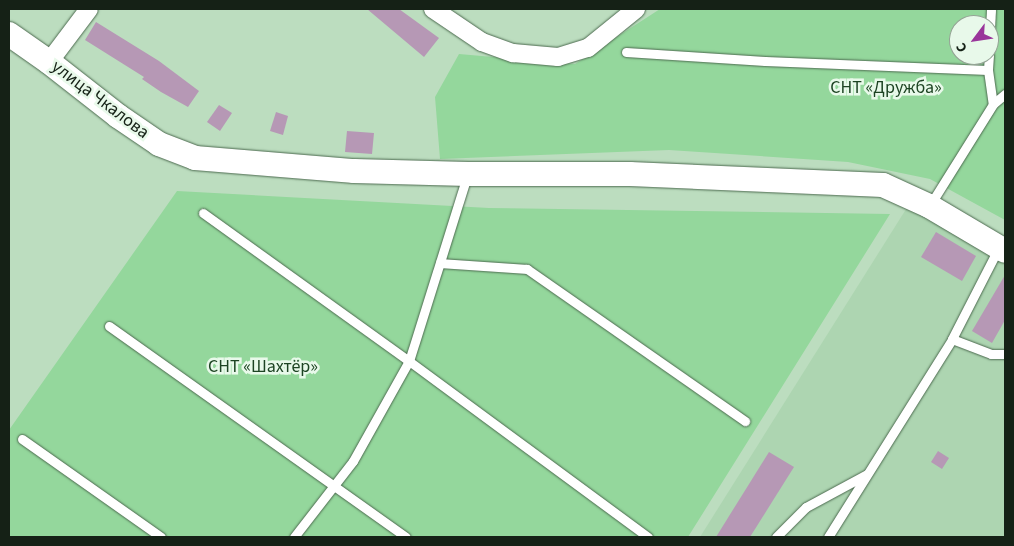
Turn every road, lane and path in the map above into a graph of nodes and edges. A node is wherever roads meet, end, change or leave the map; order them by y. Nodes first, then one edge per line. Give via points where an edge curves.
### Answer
1 (89, 9) edge
2 (433, 9) edge
3 (636, 9) edge
4 (9, 34) edge
5 (626, 52) dead end
6 (49, 62) junction
7 (988, 65) edge
8 (988, 70) junction
9 (1000, 101) edge
10 (468, 174) junction
11 (930, 206) junction
12 (203, 213) dead end
13 (1002, 249) edge
14 (440, 263) junction
15 (109, 326) dead end
16 (952, 339) junction
17 (1005, 354) edge
18 (410, 361) junction
19 (745, 420) dead end
20 (22, 439) dead end
21 (868, 474) junction
22 (334, 486) junction
23 (161, 537) edge
24 (294, 537) edge
25 (406, 537) edge
26 (648, 537) edge
27 (776, 537) edge
28 (828, 537) edge

1 - 6 street
2 - 3 street via 482,42 514,53 558,57 588,48
4 - 6 main road, улица Чкалова
5 - 8 lane
6 - 10 main road, улица Чкалова via 159,144 195,158 354,171
7 - 8 lane
8 - 9 lane
9 - 11 lane
10 - 11 main road, улица Чкалова via 630,174 883,184
10 - 14 lane
11 - 13 main road, улица Чкалова
12 - 18 lane
13 - 16 lane
14 - 18 lane
14 - 19 lane via 527,269
15 - 22 lane
16 - 17 lane via 991,354
16 - 21 lane
18 - 22 lane via 353,461
18 - 26 lane
20 - 23 lane
21 - 27 lane via 806,507
21 - 28 lane
22 - 24 lane
22 - 25 lane

